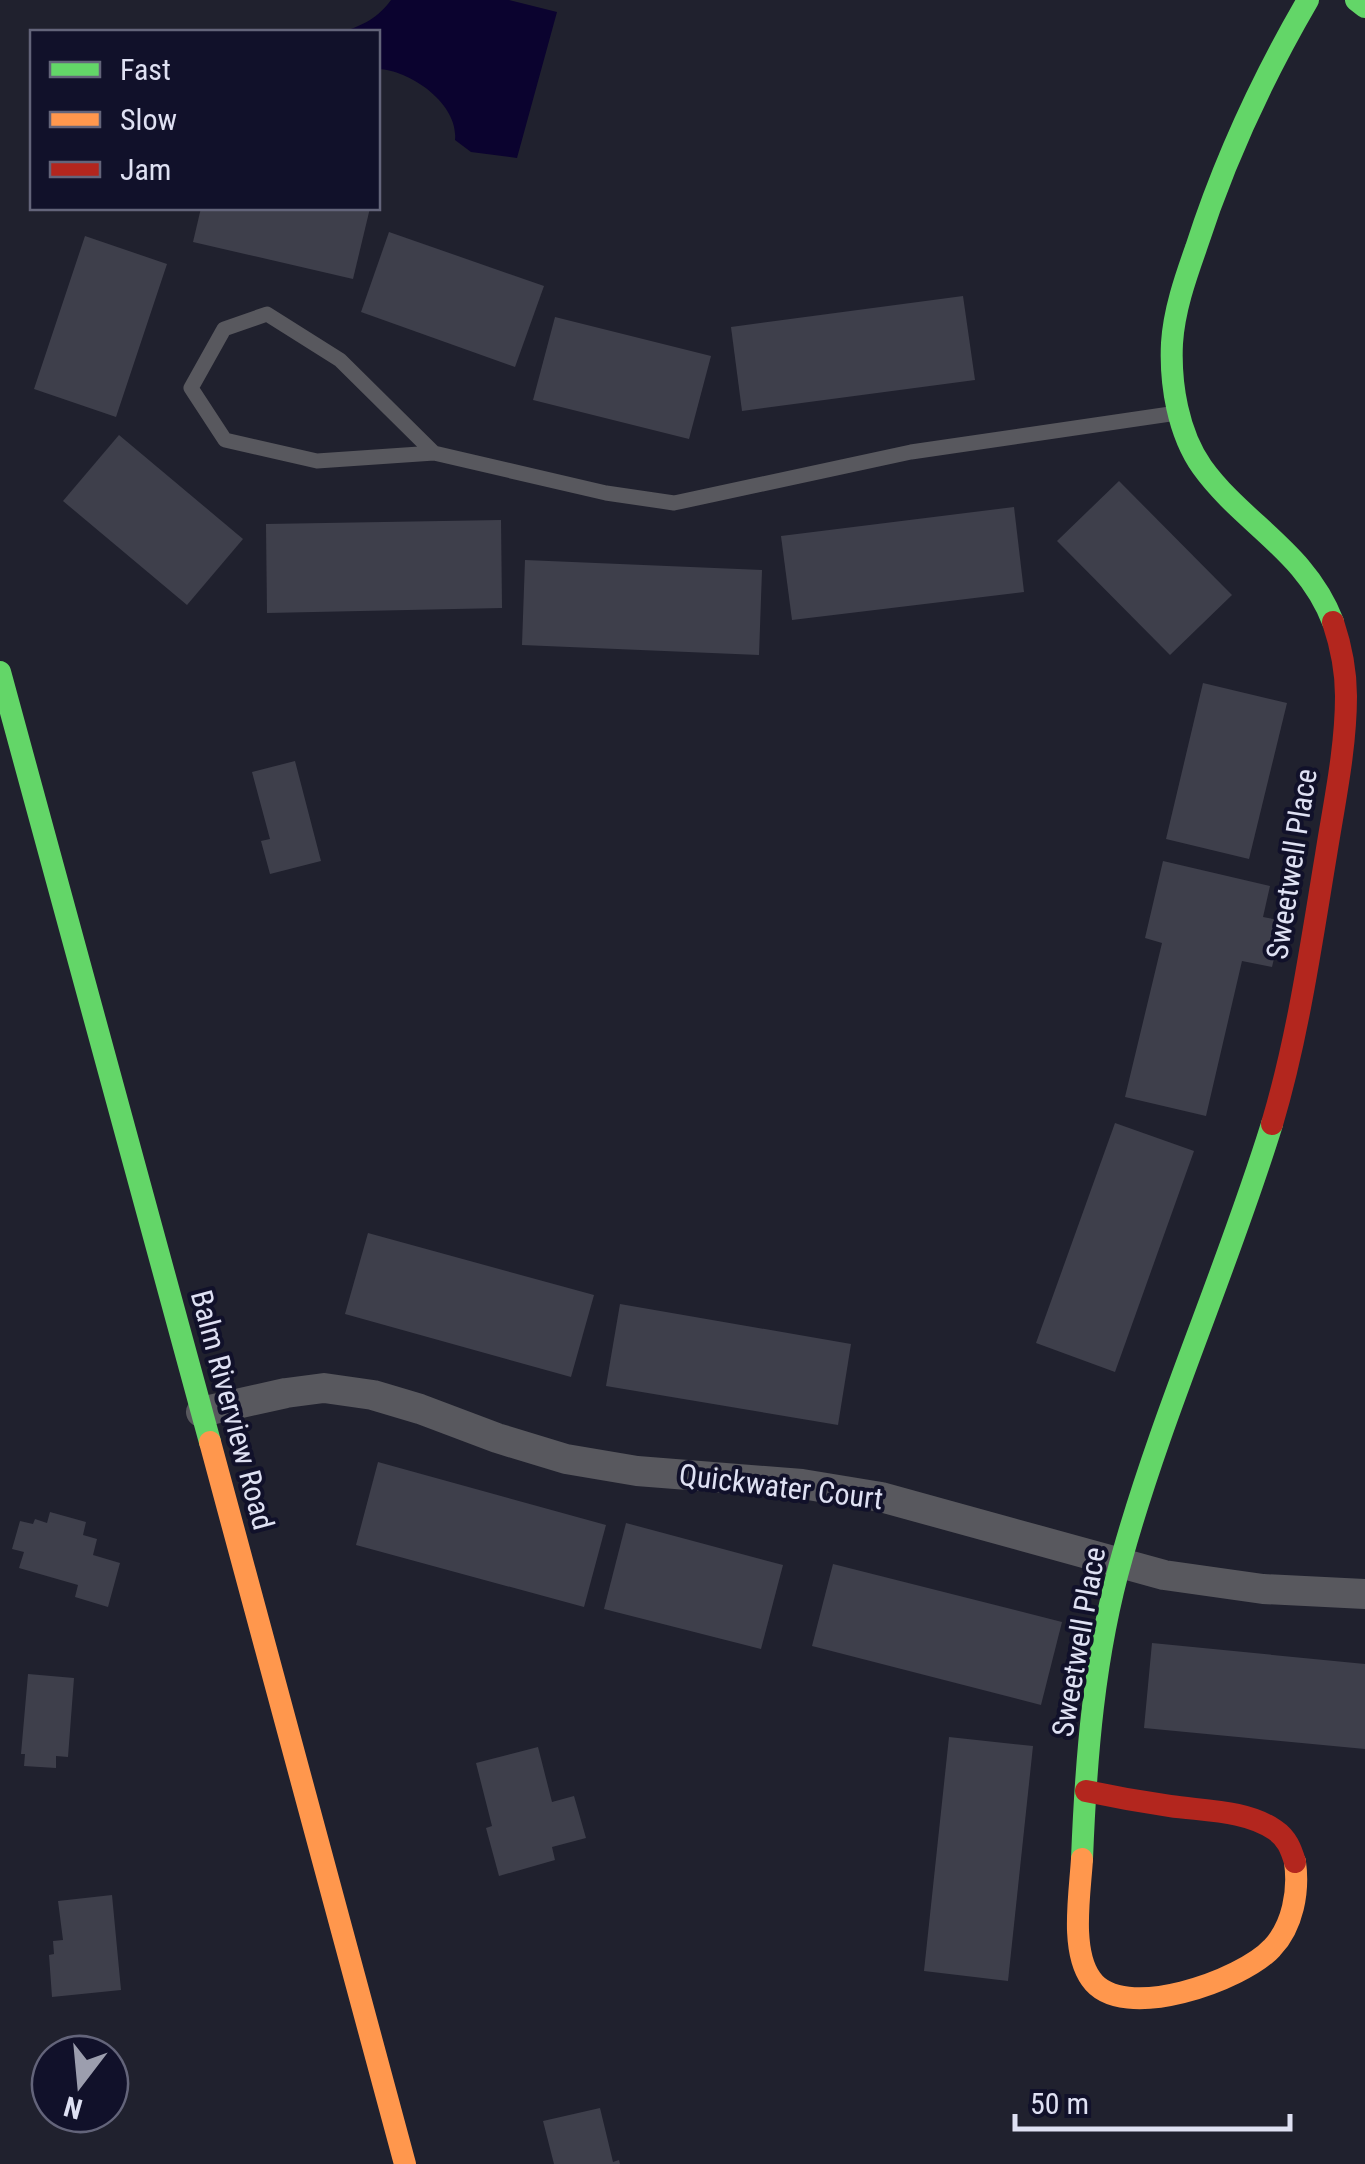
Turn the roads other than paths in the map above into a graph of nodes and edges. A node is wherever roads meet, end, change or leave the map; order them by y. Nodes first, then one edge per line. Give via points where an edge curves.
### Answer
1 (1308, 0) edge
2 (1356, 0) edge
3 (1365, 7) edge
4 (1181, 412) junction
5 (434, 453) junction
6 (0, 672) edge
7 (201, 1412) junction
8 (1120, 1564) junction
9 (1365, 1594) edge
10 (1086, 1792) junction
11 (405, 2164) edge

1 - 4 street, Sweetwell Place via 1240,130 1186,277 1171,349
2 - 3 street
4 - 5 lane via 911,452 674,503 606,494
4 - 8 street, Sweetwell Place via 1190,447 1211,480 1300,565 1328,608 1344,658 1346,712 1281,1096
5 - 5 lane via 317,461 225,440 192,388 224,329 267,314 340,360
6 - 7 street, Balm Riverview Road
7 - 8 street, Quickwater Court via 324,1388 372,1395 566,1460 881,1497
7 - 11 street, Balm Riverview Road
8 - 9 street, Quickwater Court via 1262,1590
8 - 10 street, Sweetwell Place
10 - 10 street, Sweetwell Place via 1080,1939 1086,1974 1098,1988 1148,1999 1230,1974 1269,1952 1285,1929 1298,1886 1293,1850 1281,1833 1248,1816

